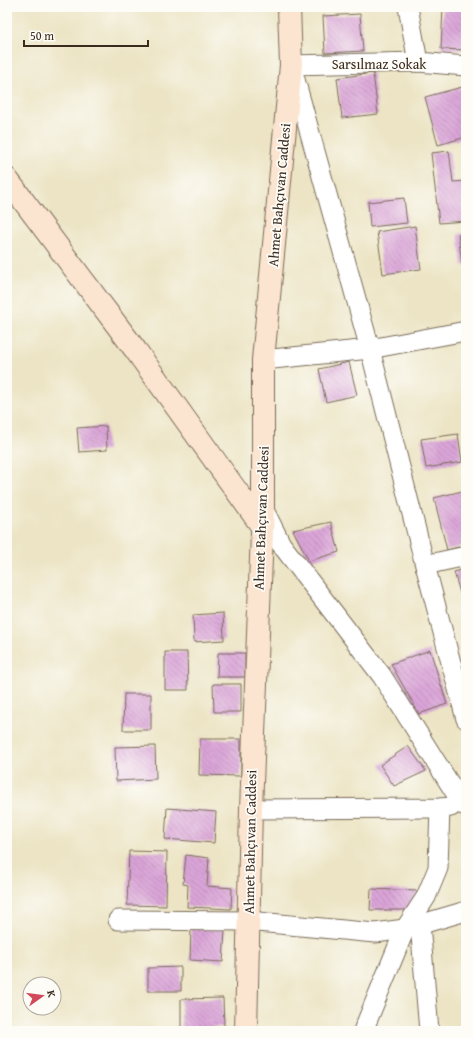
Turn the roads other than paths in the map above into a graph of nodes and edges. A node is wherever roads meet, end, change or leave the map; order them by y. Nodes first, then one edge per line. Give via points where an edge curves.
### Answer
1 (289, 7) edge
2 (408, 7) edge
3 (418, 62) junction
4 (291, 65) junction
5 (466, 66) edge
6 (7, 180) edge
7 (466, 331) edge
8 (370, 349) junction
9 (263, 360) junction
10 (262, 516) junction
11 (466, 556) edge
12 (425, 565) junction
13 (466, 719) edge
14 (464, 805) edge
15 (440, 808) junction
16 (251, 809) junction
17 (466, 911) edge
18 (118, 920) dead end
19 (248, 921) junction
20 (413, 926) junction
21 (246, 1031) edge
22 (363, 1031) edge
23 (429, 1031) edge

1 - 4 main road, Ahmet Bahçıvan Caddesi
2 - 3 street
3 - 4 street, Sarsılmaz Sokak
3 - 5 street, Sarsılmaz Sokak
4 - 8 street
4 - 9 main road, Ahmet Bahçıvan Caddesi
6 - 10 main road
7 - 8 street
8 - 9 street
8 - 12 street
9 - 10 main road, Ahmet Bahçıvan Caddesi
10 - 14 street via 382,676
10 - 16 main road, Ahmet Bahçıvan Caddesi
11 - 12 street
12 - 13 street
14 - 15 street
15 - 16 street
15 - 20 street via 438,868
16 - 19 main road, Ahmet Bahçıvan Caddesi
17 - 20 street
18 - 19 street
19 - 20 street via 375,933
19 - 21 main road, Ahmet Bahçıvan Caddesi
20 - 22 street
20 - 23 street

